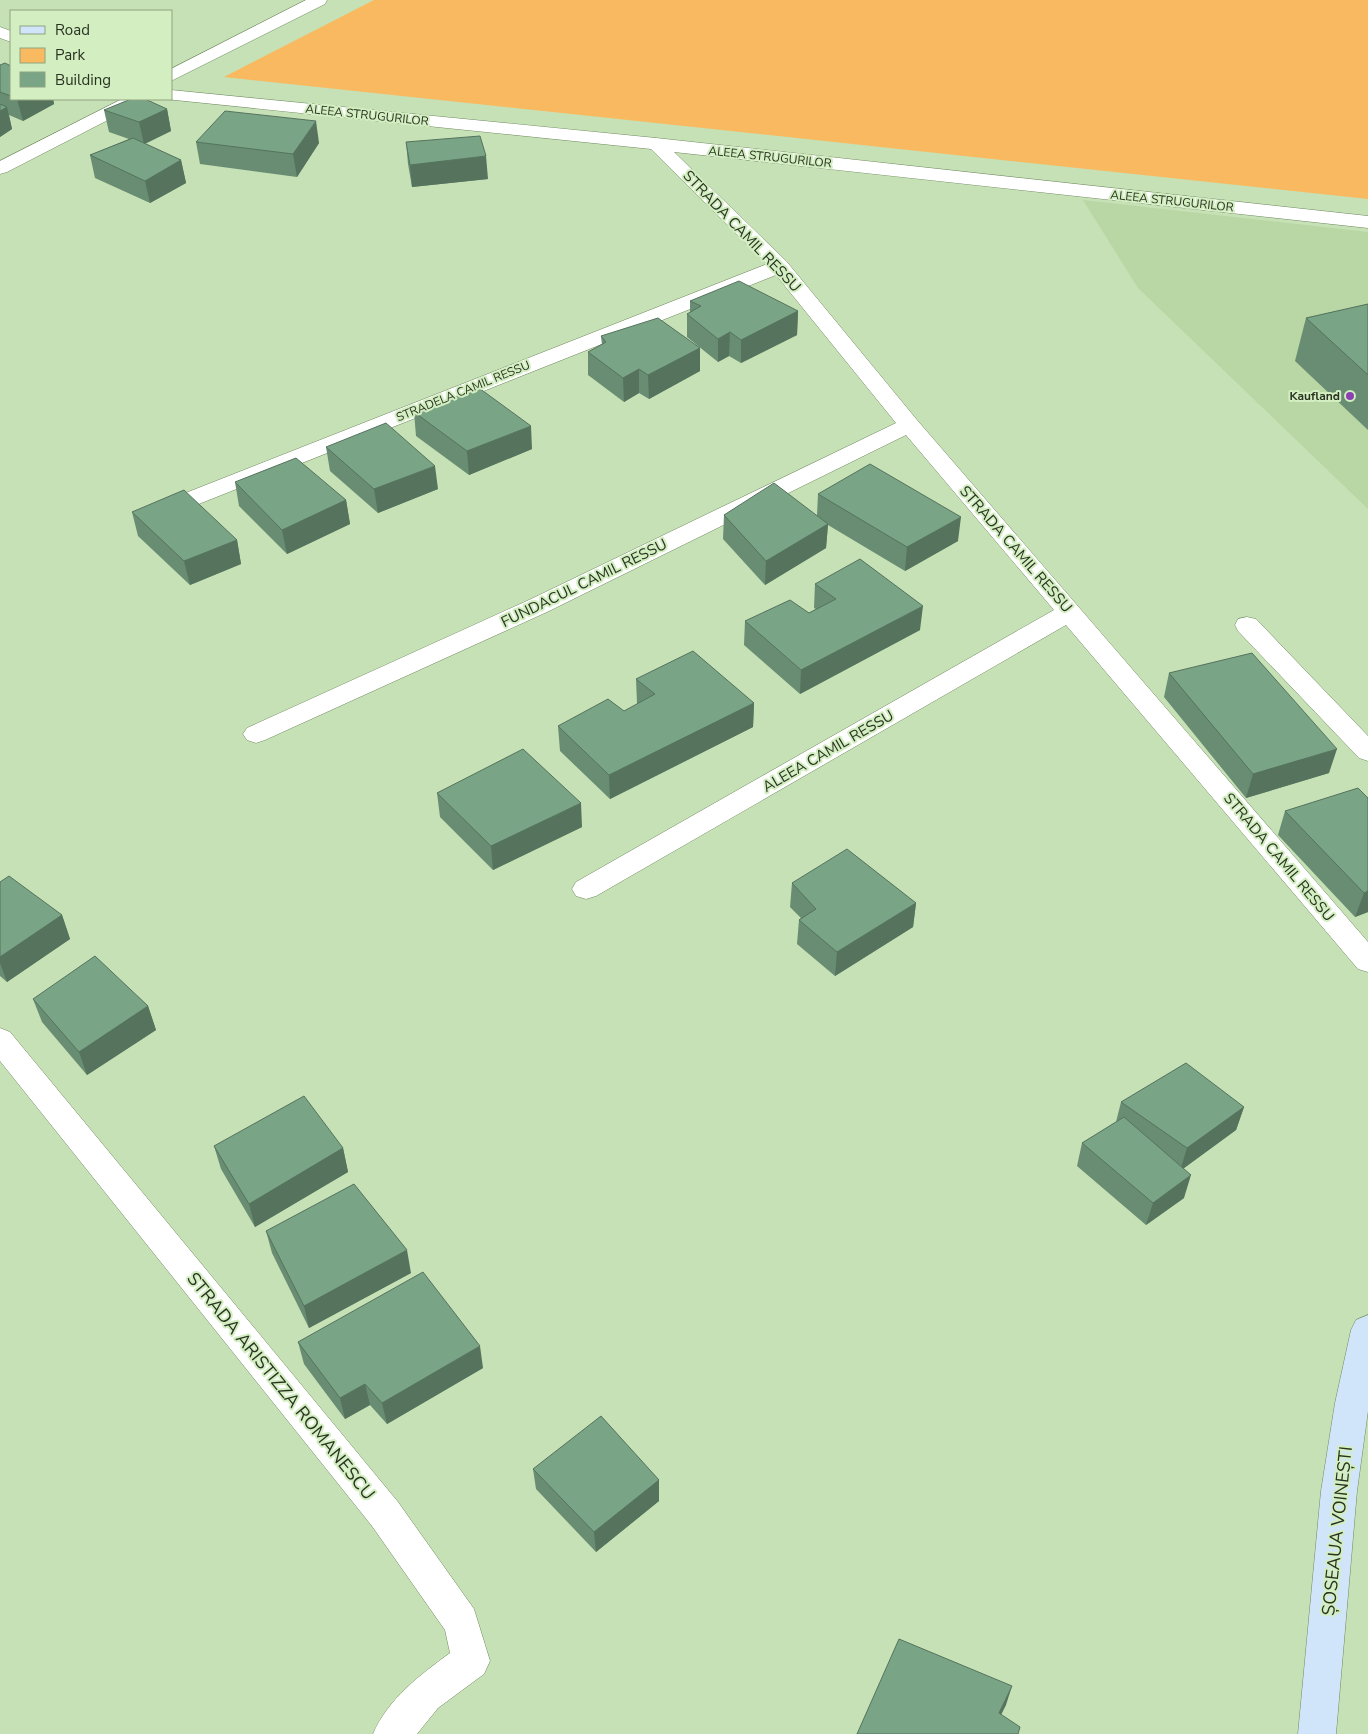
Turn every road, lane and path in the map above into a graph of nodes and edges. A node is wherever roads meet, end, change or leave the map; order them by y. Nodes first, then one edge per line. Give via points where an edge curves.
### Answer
1 (319, 0) edge
2 (172, 75) edge
3 (172, 95) edge
4 (133, 100) edge
5 (656, 144) junction
6 (0, 168) edge
7 (1368, 222) edge
8 (780, 266) junction
9 (909, 425) junction
10 (146, 516) edge
11 (1070, 612) junction
12 (1247, 625) dead end
13 (256, 734) dead end
14 (1368, 752) edge
15 (586, 889) dead end
16 (1368, 961) edge
17 (0, 1040) edge
18 (1368, 1330) edge
19 (392, 1734) edge
20 (1317, 1734) edge

1 - 2 street
3 - 5 street, ALEEA STRUGURILOR
4 - 6 street
5 - 7 street, ALEEA STRUGURILOR
5 - 8 street, STRADA CAMIL RESSU
8 - 9 street, STRADA CAMIL RESSU
8 - 10 street, STRADELA CAMIL RESSU
9 - 11 street, STRADA CAMIL RESSU
9 - 13 street, FUNDACUL CAMIL RESSU via 538,606
11 - 15 street, ALEEA CAMIL RESSU
11 - 16 street, STRADA CAMIL RESSU
12 - 14 street
17 - 19 street, STRADA ARISTIZZA ROMANESCU via 385,1514 461,1622 471,1661 425,1695
18 - 20 main road, ȘOSEAUA VOINEȘTI via 1338,1491

